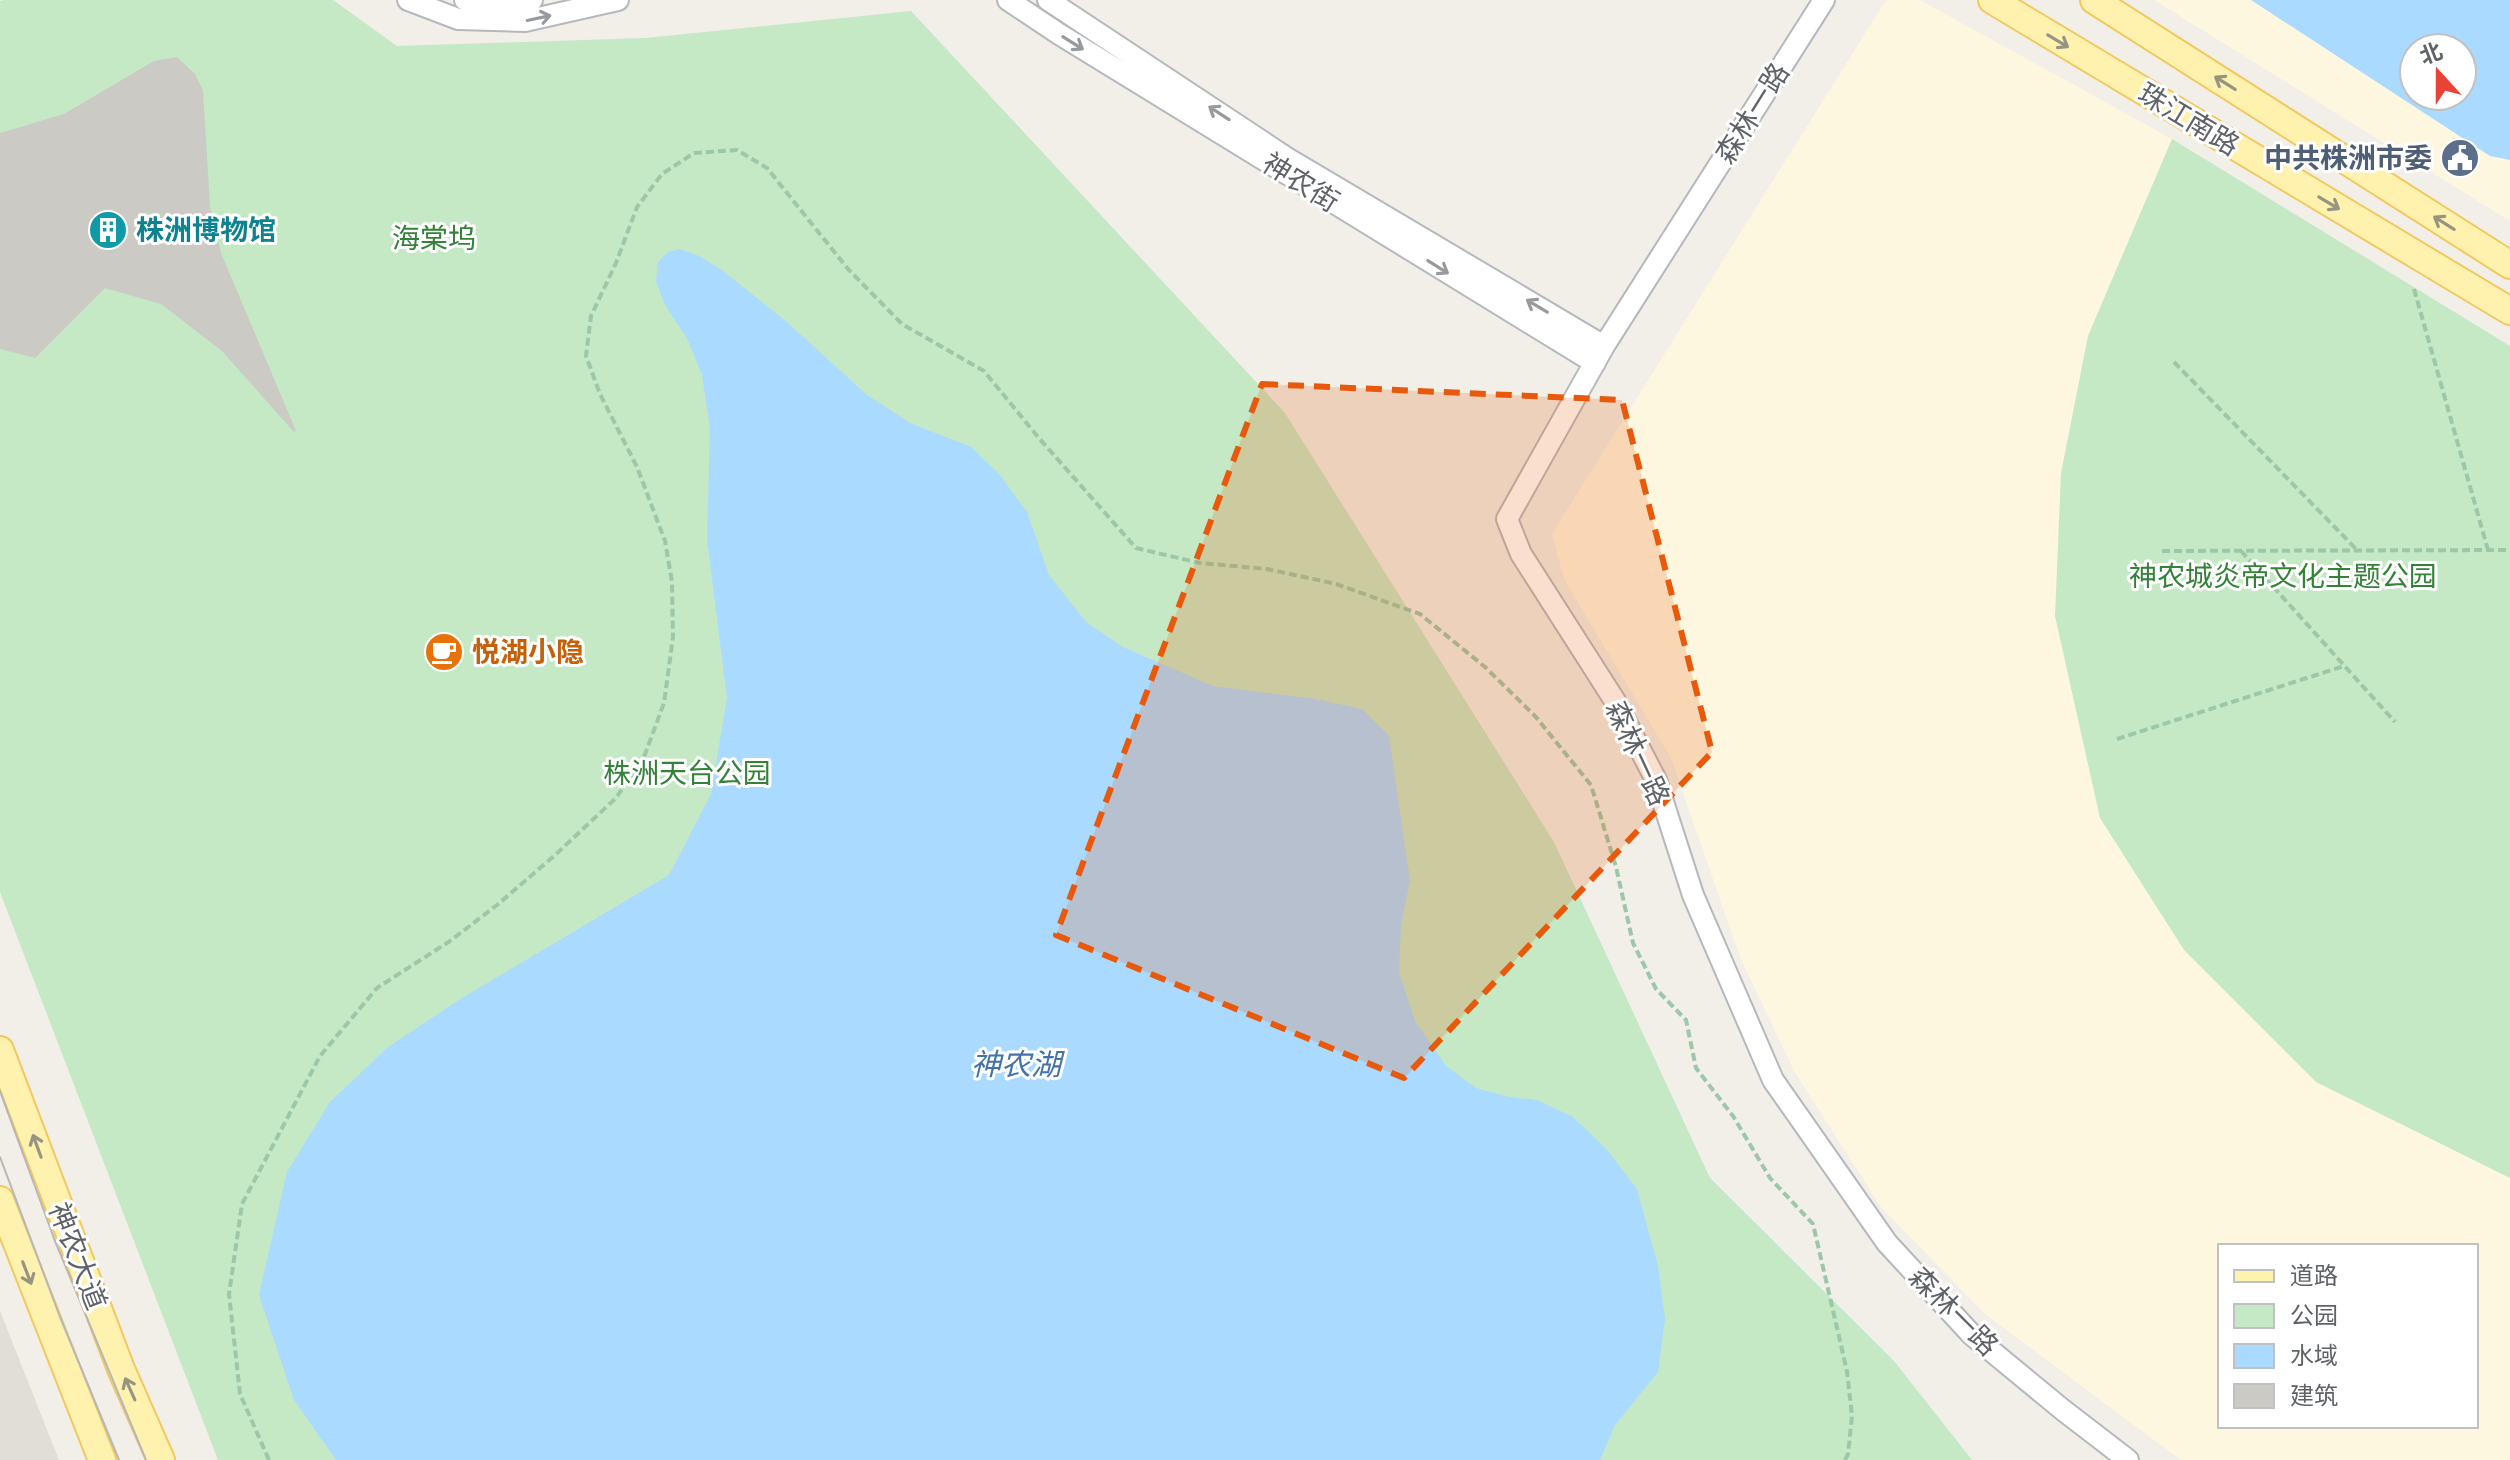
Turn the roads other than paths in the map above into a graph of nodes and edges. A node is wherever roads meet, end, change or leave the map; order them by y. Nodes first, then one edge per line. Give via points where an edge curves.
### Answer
1 (408, 0) edge
2 (465, 0) edge
3 (532, 0) edge
4 (618, 0) edge
5 (1008, 0) edge
6 (1048, 0) edge
7 (1824, 0) edge
8 (1992, 0) edge
9 (2094, 0) edge
10 (2510, 265) edge
11 (2510, 311) edge
12 (1599, 354) junction
13 (0, 1050) edge
14 (0, 1200) edge
15 (102, 1460) edge
16 (161, 1460) edge
17 (2128, 1460) edge

1 -> 4 street via 458,19 525,21
2 - 3 street via 485,5
5 -> 12 street, 神农街
12 -> 6 street, 神农街
7 - 12 street, 森林一路
8 -> 11 main road, 珠江南路
10 -> 9 main road, 珠江南路
12 - 17 street, 森林一路 via 1507,519 1521,554 1615,701 1656,780 1693,895 1773,1080 1887,1243 1972,1335
16 -> 13 main road, 神农大道
14 -> 15 main road, 神农大道

